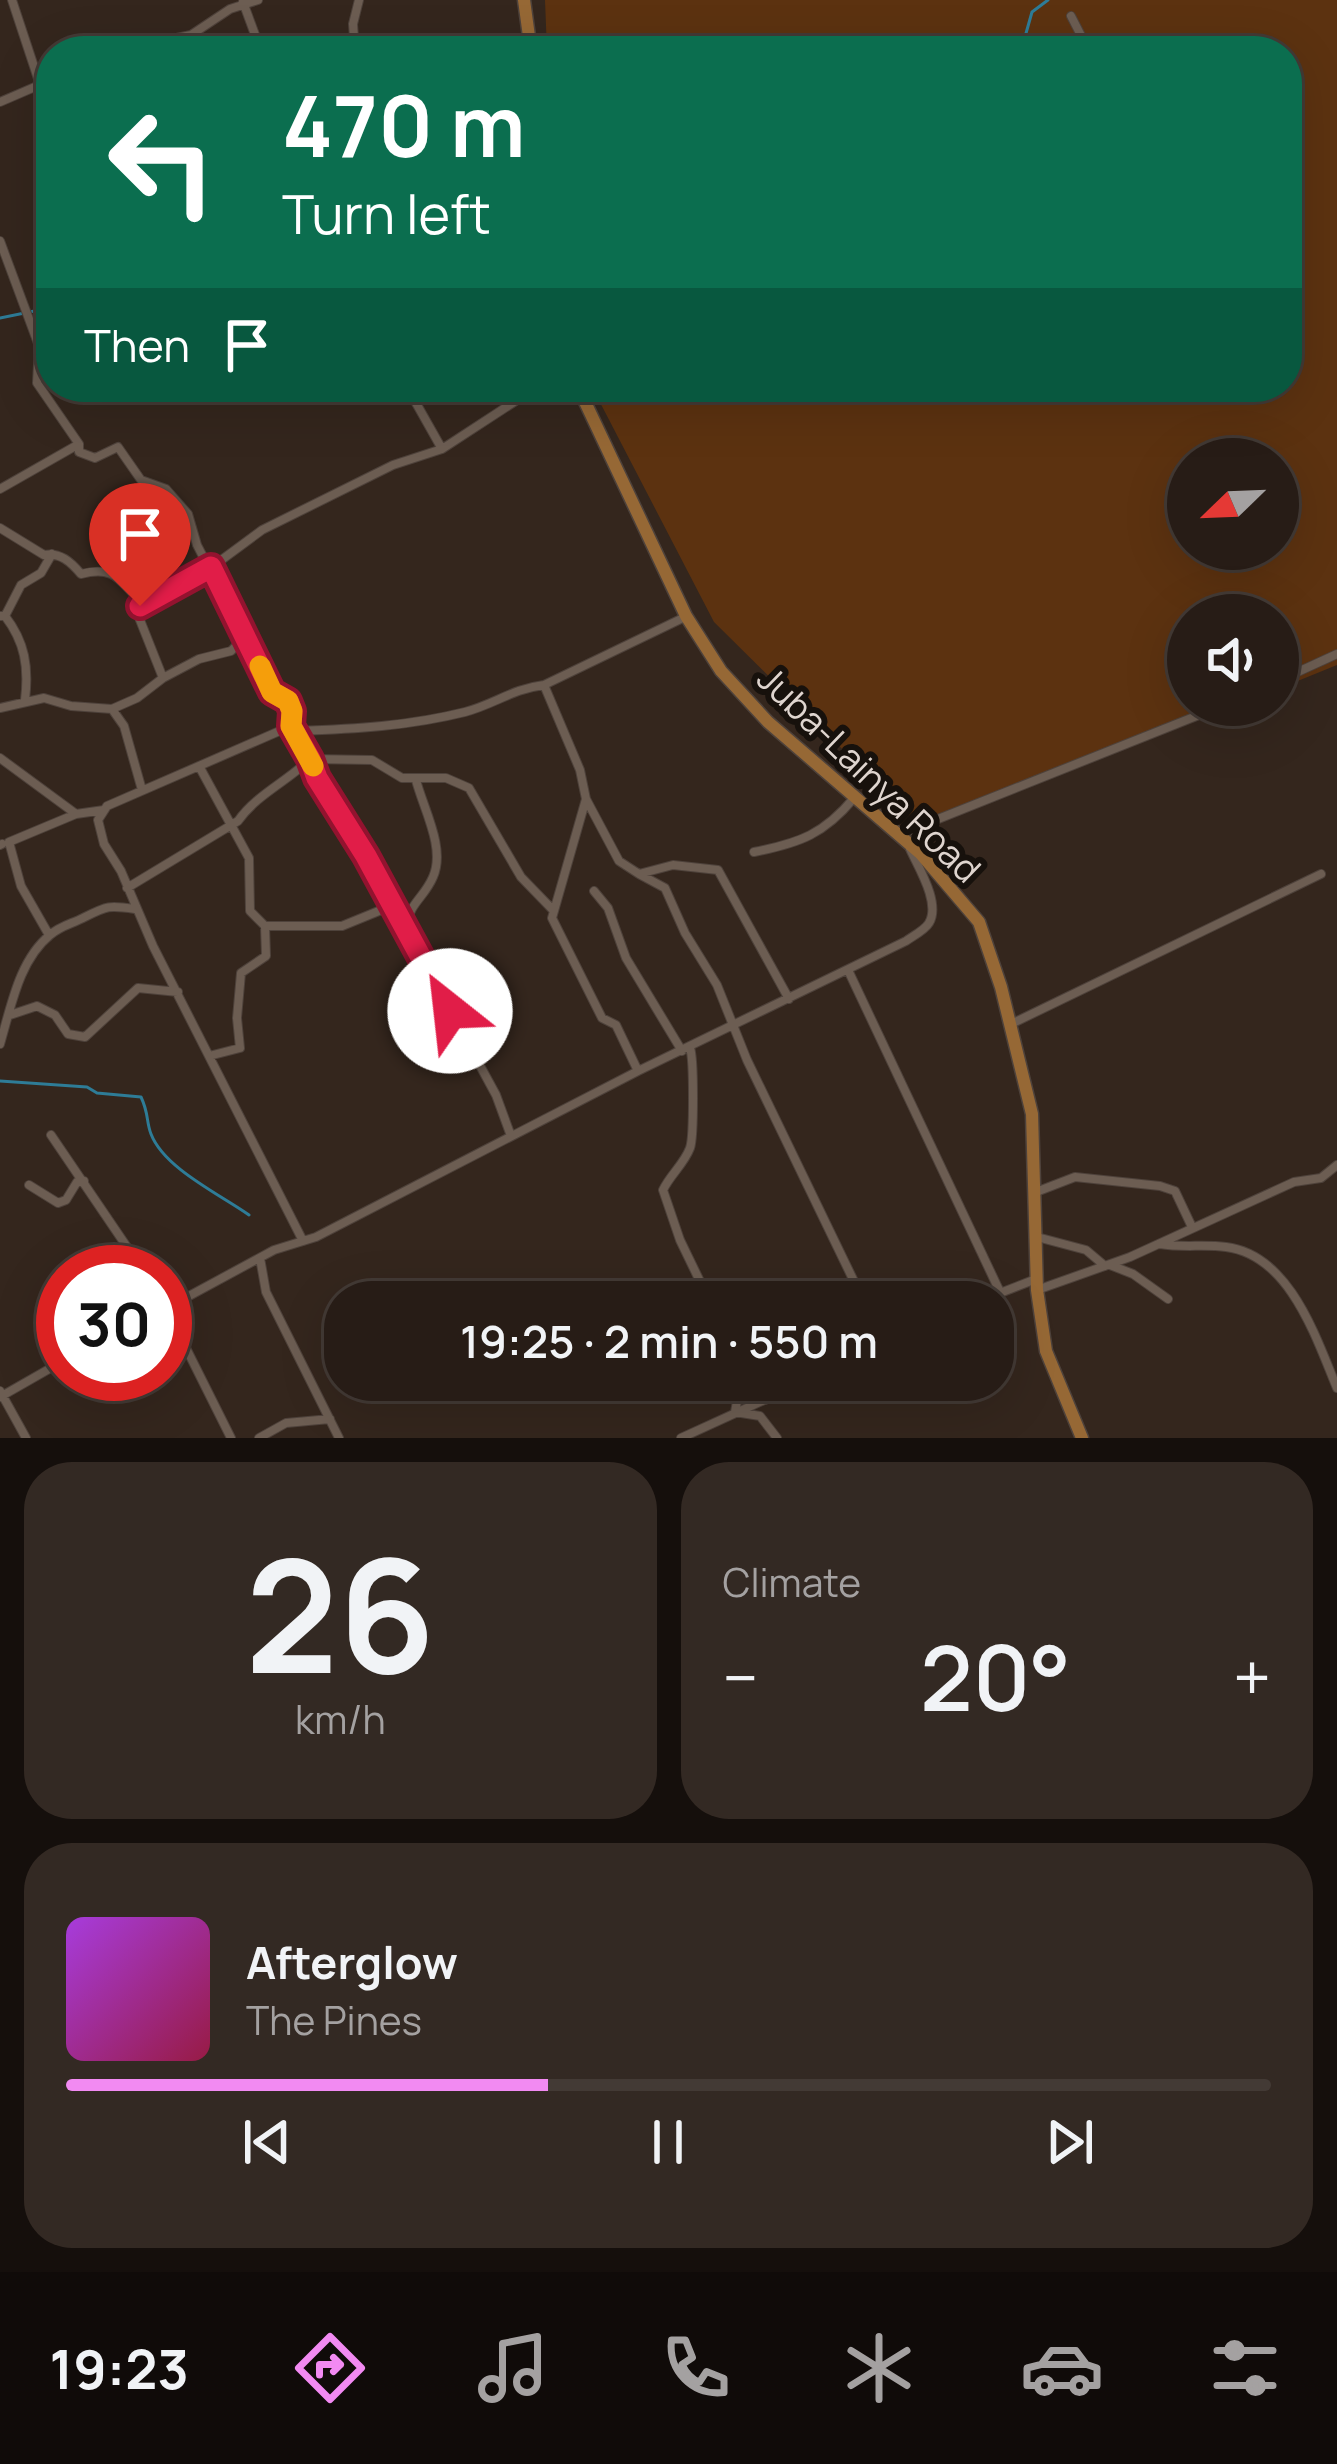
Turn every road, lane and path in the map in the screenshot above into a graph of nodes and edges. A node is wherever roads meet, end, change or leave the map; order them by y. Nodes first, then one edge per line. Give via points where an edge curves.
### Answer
1 (12, 0) edge
2 (258, 0) edge
3 (358, 0) edge
4 (524, 0) edge
5 (243, 2) edge
6 (1071, 16) dead end
7 (186, 36) edge
8 (255, 36) edge
9 (354, 36) edge
10 (529, 36) edge
11 (1081, 36) edge
12 (36, 79) edge
13 (36, 87) edge
14 (0, 102) edge
15 (0, 241) edge
16 (36, 338) edge
17 (51, 402) edge
18 (415, 402) edge
19 (514, 402) edge
20 (585, 402) edge
21 (79, 444) junction
22 (442, 449) junction
23 (0, 489) edge
24 (0, 528) edge
25 (52, 554) junction
26 (211, 567) junction
27 (143, 603) junction
28 (2, 616) edge
29 (686, 616) junction
30 (245, 637) junction
31 (1337, 654) edge
32 (1299, 671) edge
33 (163, 678) junction
34 (544, 685) junction
35 (25, 700) junction
36 (0, 708) edge
37 (112, 709) junction
38 (1171, 726) edge
39 (294, 729) junction
40 (0, 758) edge
41 (310, 759) junction
42 (199, 766) junction
43 (416, 780) junction
44 (142, 790) junction
45 (854, 798) junction
46 (586, 799) junction
47 (104, 810) junction
48 (76, 814) junction
49 (231, 825) junction
50 (897, 835) junction
51 (3, 843) edge
52 (910, 848) junction
53 (754, 852) dead end
54 (639, 874) junction
55 (1322, 874) dead end
56 (127, 888) junction
57 (594, 891) dead end
58 (392, 906) junction
59 (137, 909) junction
60 (554, 910) junction
61 (265, 926) junction
62 (404, 930) junction
63 (49, 935) junction
64 (848, 970) junction
65 (179, 992) junction
66 (789, 999) junction
67 (8, 1016) junction
68 (735, 1023) junction
69 (1011, 1024) junction
70 (1, 1044) edge
71 (686, 1050) junction
72 (208, 1056) junction
73 (638, 1071) junction
74 (51, 1135) dead end
75 (511, 1136) junction
76 (1337, 1165) edge
77 (86, 1181) junction
78 (28, 1185) dead end
79 (1036, 1192) junction
80 (1192, 1227) junction
81 (1035, 1236) junction
82 (303, 1241) junction
83 (1159, 1244) junction
84 (127, 1245) edge
85 (260, 1258) junction
86 (1107, 1265) junction
87 (701, 1281) edge
88 (854, 1281) edge
89 (995, 1281) edge
90 (1036, 1284) junction
91 (1014, 1289) edge
92 (192, 1294) edge
93 (1168, 1299) dead end
94 (192, 1361) edge
95 (36, 1375) edge
96 (1337, 1388) edge
97 (1, 1395) edge
98 (738, 1401) edge
99 (762, 1401) edge
100 (735, 1412) junction
101 (330, 1419) junction
102 (26, 1438) edge
103 (231, 1438) edge
104 (259, 1438) edge
105 (339, 1438) edge
106 (681, 1438) edge
107 (777, 1438) edge
108 (1082, 1438) edge

1 - 12 street
2 - 5 street
3 - 9 street
4 - 10 main road
5 - 7 street
5 - 8 street
6 - 11 street
13 - 14 street
15 - 16 street
17 - 21 street
18 - 22 street
19 - 22 street
20 - 29 main road, Juba-Lainya Road
21 - 23 street
21 - 26 street via 79,452 95,458 118,447 141,480 166,488 188,514
22 - 26 street via 262,530
24 - 25 street
25 - 27 street via 81,574 100,569 117,576
25 - 28 street
26 - 27 street
26 - 30 street
27 - 33 street via 138,615
28 - 35 street via 25,654
29 - 34 street
29 - 45 main road, Juba-Lainya Road via 740,694
30 - 33 street via 231,651
30 - 39 street via 272,692 288,701
31 - 32 street
33 - 37 street
34 - 39 street via 392,727
34 - 46 street
35 - 36 street
35 - 37 street
37 - 44 street
38 - 50 street
39 - 41 street
39 - 42 street
40 - 48 street
41 - 43 street via 372,760
41 - 49 street
41 - 58 street
42 - 44 street
42 - 49 street
43 - 60 street via 446,778 469,788 521,877
43 - 62 street via 436,853 434,876 409,906
44 - 47 street
45 - 50 main road, Juba-Lainya Road
45 - 53 street via 829,826
46 - 54 street via 620,861
46 - 60 street
47 - 48 street
47 - 56 street via 100,831
48 - 51 street
49 - 56 street
49 - 61 street via 249,858 250,910
50 - 52 main road, Juba-Lainya Road
51 - 63 street
52 - 64 street via 932,919
52 - 69 main road, Juba-Lainya Road via 979,922
54 - 66 street via 673,865 718,870
54 - 68 street via 665,888
55 - 69 street
56 - 59 street
57 - 71 street via 637,978
58 - 61 street via 342,926
58 - 62 street
59 - 63 street via 106,905
59 - 65 street
60 - 73 street via 558,934
61 - 72 street via 266,956 241,973 240,1048
62 - 75 street
63 - 67 street via 23,967
64 - 66 street
64 - 89 street
65 - 67 street via 138,988 85,1037 68,1034 37,1006
65 - 72 street
66 - 68 street
67 - 70 street
68 - 71 street
68 - 88 street
69 - 79 main road, Juba-Lainya Road via 1032,1114
71 - 73 street
71 - 87 street via 694,1066 691,1144 663,1190
72 - 82 street
73 - 75 street
74 - 77 street
75 - 82 street
76 - 80 street
77 - 78 street via 58,1203
77 - 84 street
79 - 80 street via 1075,1177 1168,1188
79 - 81 main road, Juba-Lainya Road
80 - 83 street
81 - 86 street via 1086,1250
81 - 90 main road, Juba-Lainya Road
82 - 85 street
83 - 86 street
83 - 96 street via 1226,1247 1263,1263 1310,1321
85 - 92 street
85 - 101 street via 266,1292
86 - 90 street
86 - 93 street
90 - 91 street
90 - 108 main road, Juba-Lainya Road via 1046,1351
94 - 103 street
95 - 97 street
97 - 102 street
98 - 100 street
99 - 100 street
100 - 106 street
100 - 107 street via 760,1416
101 - 104 street via 286,1423
101 - 105 street

